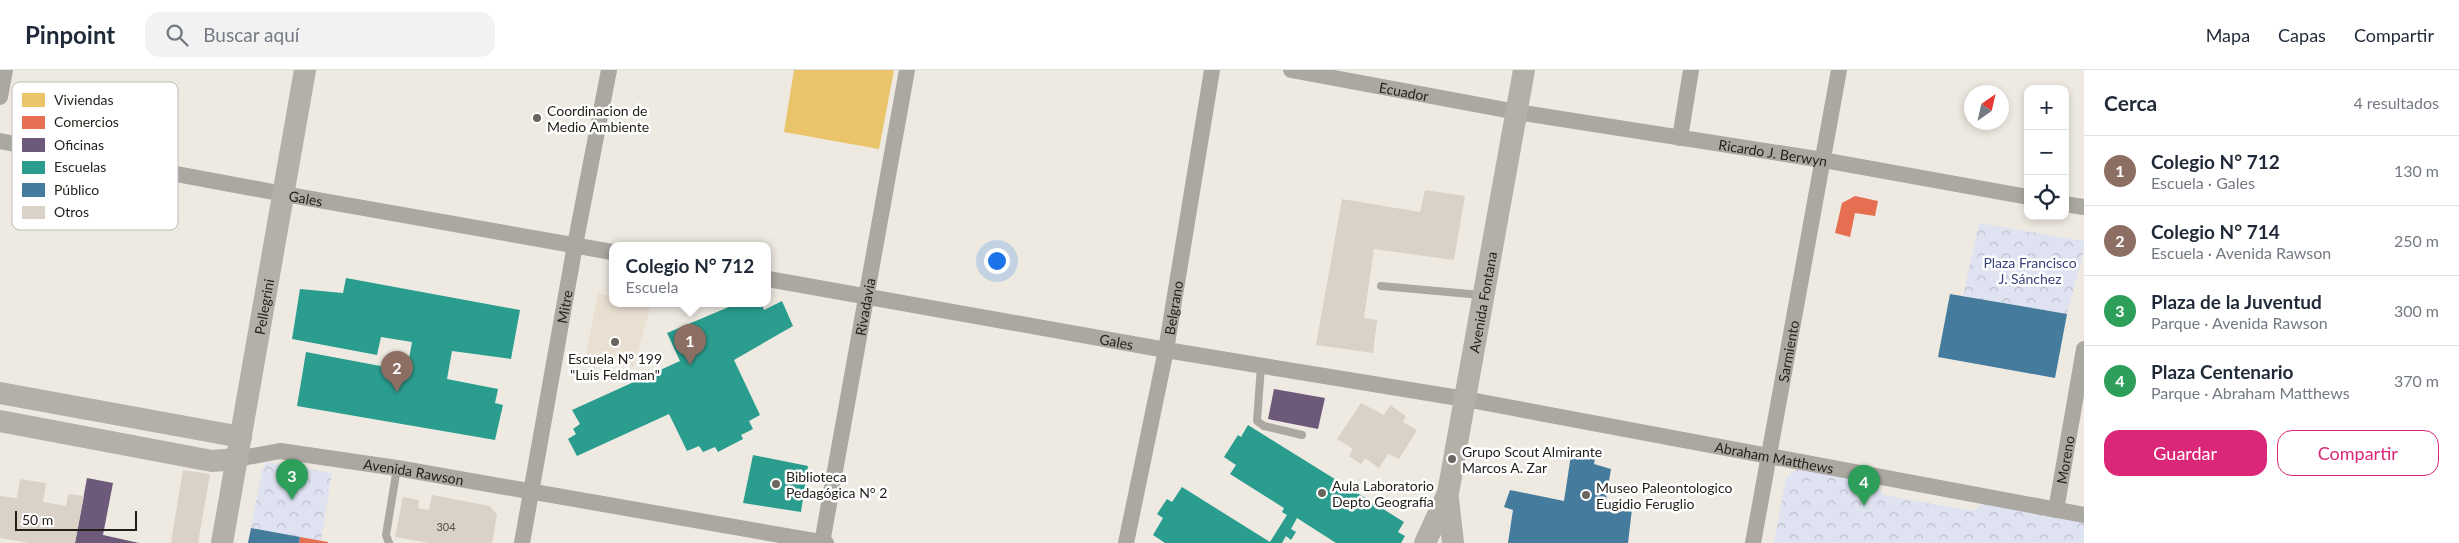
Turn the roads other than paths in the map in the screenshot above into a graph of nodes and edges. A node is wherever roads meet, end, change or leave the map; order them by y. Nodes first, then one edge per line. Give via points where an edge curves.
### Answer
1 (5, 70) edge
2 (305, 70) edge
3 (608, 70) edge
4 (907, 70) edge
5 (1212, 70) edge
6 (1291, 70) edge
7 (1524, 70) edge
8 (1691, 70) edge
9 (1839, 70) edge
10 (1308, 72) edge
11 (1346, 75) edge
12 (0, 96) edge
13 (1517, 112) junction
14 (1680, 138) junction
15 (1823, 160) junction
16 (178, 174) edge
17 (284, 194) junction
18 (2024, 196) edge
19 (2069, 205) edge
20 (2084, 207) edge
21 (575, 245) junction
22 (609, 251) edge
23 (771, 280) edge
24 (1381, 286) dead end
25 (1484, 295) junction
26 (866, 297) junction
27 (2084, 349) edge
28 (1166, 350) junction
29 (1261, 366) junction
30 (0, 393) edge
31 (1465, 399) junction
32 (0, 421) edge
33 (1302, 435) dead end
34 (239, 448) junction
35 (1769, 458) junction
36 (398, 468) junction
37 (531, 492) junction
38 (1448, 493) junction
39 (2056, 510) junction
40 (2084, 515) edge
41 (222, 543) edge
42 (389, 543) edge
43 (522, 543) edge
44 (823, 543) edge
45 (1126, 543) edge
46 (1425, 543) edge
47 (1453, 543) edge
48 (1753, 543) edge

1 - 12 street
2 - 17 street, Pellegrini
3 - 21 street, Mitre
4 - 26 street, Rivadavia
5 - 28 street, Belgrano
6 - 10 street, Ecuador
7 - 13 street, Avenida Fontana
8 - 14 street
9 - 15 street, Sarmiento
10 - 11 street, Ecuador
11 - 13 street, Ecuador
13 - 14 street, Ricardo J. Berwyn
13 - 25 street, Avenida Fontana
14 - 15 street, Ricardo J. Berwyn
15 - 18 street, Ricardo J. Berwyn
15 - 35 street, Sarmiento
16 - 17 street, Gales
17 - 21 street, Gales
17 - 34 street, Pellegrini
19 - 20 street
21 - 22 street, Gales
21 - 37 street, Mitre
23 - 26 street, Gales
24 - 25 lane
25 - 31 street, Avenida Fontana
26 - 28 street, Gales
26 - 44 street, Rivadavia
27 - 39 street, Moreno
28 - 29 street, Gales
28 - 45 street, Belgrano
29 - 31 street, Gales
29 - 33 lane via 1257,421 1264,426
30 - 34 street, Avenida Rawson
31 - 35 street, Abraham Matthews
31 - 38 street, Avenida Fontana
32 - 34 street, Avenida Rawson via 212,460
34 - 36 street, Avenida Rawson
34 - 41 street, Pellegrini
35 - 39 street, Abraham Matthews
35 - 48 street, Sarmiento
36 - 37 street, Avenida Rawson
36 - 42 lane via 386,535
37 - 43 street, Mitre
37 - 44 street, Avenida Rawson
38 - 46 street, Avenida Fontana
38 - 47 street, Avenida Fontana
39 - 40 street, Abraham Matthews

